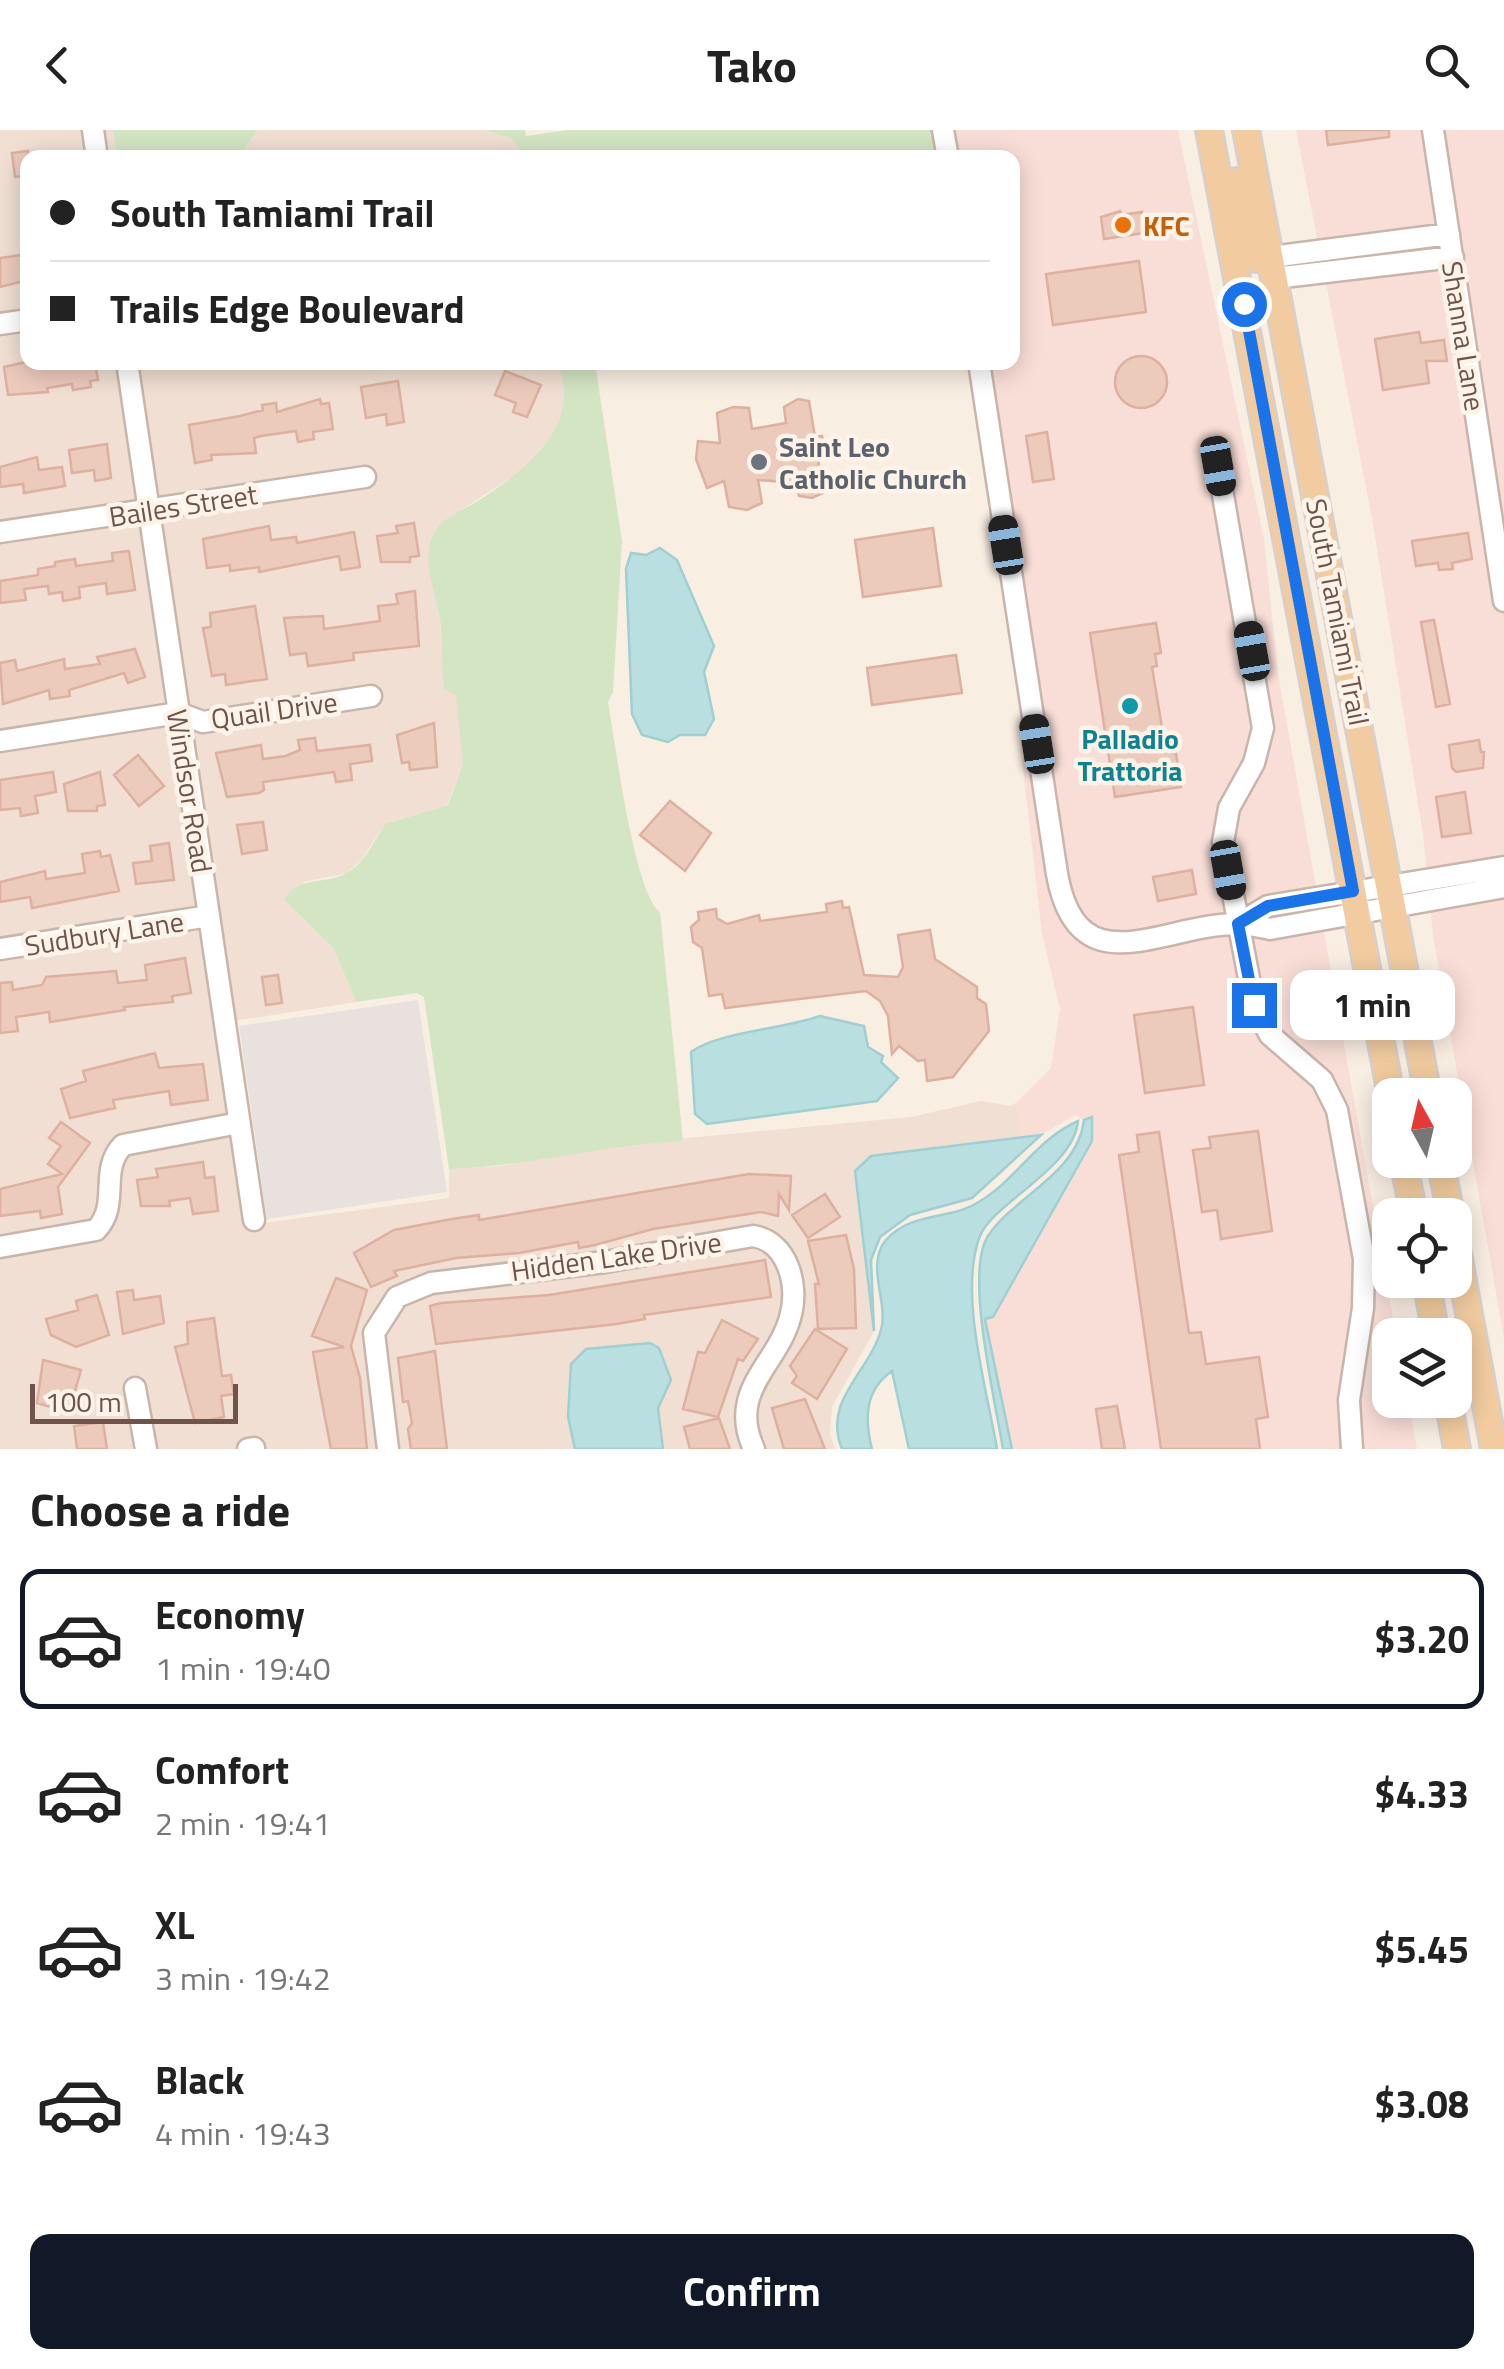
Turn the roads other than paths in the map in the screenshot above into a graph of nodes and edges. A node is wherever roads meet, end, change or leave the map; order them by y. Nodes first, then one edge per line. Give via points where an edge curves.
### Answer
1 (1212, 130) edge
2 (1246, 130) edge
3 (1433, 130) edge
4 (1449, 234) junction
5 (1453, 257) junction
6 (1273, 268) junction
7 (1238, 273) junction
8 (128, 370) edge
9 (979, 370) edge
10 (1218, 466) dead end
11 (366, 477) dead end
12 (1314, 480) junction
13 (148, 510) junction
14 (0, 532) edge
15 (1504, 601) edge
16 (372, 696) dead end
17 (178, 713) junction
18 (0, 741) edge
19 (1504, 867) edge
20 (1504, 888) edge
21 (1392, 896) junction
22 (1355, 902) junction
23 (208, 916) junction
24 (1238, 924) junction
25 (0, 949) edge
26 (1388, 1078) edge
27 (1425, 1078) edge
28 (239, 1123) junction
29 (254, 1220) dead end
30 (0, 1248) edge
31 (1466, 1298) edge
32 (135, 1388) dead end
33 (1452, 1418) edge
34 (1458, 1444) edge
35 (146, 1449) edge
36 (388, 1449) edge
37 (754, 1449) edge
38 (1352, 1449) edge
39 (1494, 1449) edge

1 - 6 main road via 1234,174 1256,258
1 - 7 main road, South Tamiami Trail
2 - 6 main road, South Tamiami Trail
3 - 4 street, Shanna Lane
4 - 5 street, Shanna Lane
4 - 6 street
5 - 6 street
5 - 15 street, Shanna Lane
6 - 12 main road, South Tamiami Trail
7 - 12 main road via 1261,298 1281,396
7 - 22 main road, South Tamiami Trail
8 - 13 street, Windsor Road
9 - 24 street via 1062,903 1081,930 1119,944
10 - 24 street via 1263,728 1224,825
11 - 13 street, Bailes Street
12 - 21 main road, South Tamiami Trail
13 - 14 street, Bailes Street
13 - 17 street, Windsor Road
16 - 17 street, Quail Drive via 203,722
17 - 18 street, Quail Drive
17 - 23 street, Windsor Road
19 - 21 street
20 - 21 street
21 - 22 street
21 - 27 main road, South Tamiami Trail
22 - 24 street via 1268,906
22 - 26 main road, South Tamiami Trail
23 - 25 street, Sudbury Lane
23 - 28 street, Windsor Road
24 - 38 street via 1261,1021 1322,1080 1337,1110 1364,1259 1349,1400
28 - 29 street, Windsor Road
28 - 30 street via 124,1145 112,1156 111,1203 96,1230
31 - 39 main road
32 - 35 street
33 - 34 main road
36 - 37 street, Hidden Lake Drive via 374,1333 397,1297 431,1284 753,1236 769,1238 785,1255 792,1300 790,1318 748,1402

